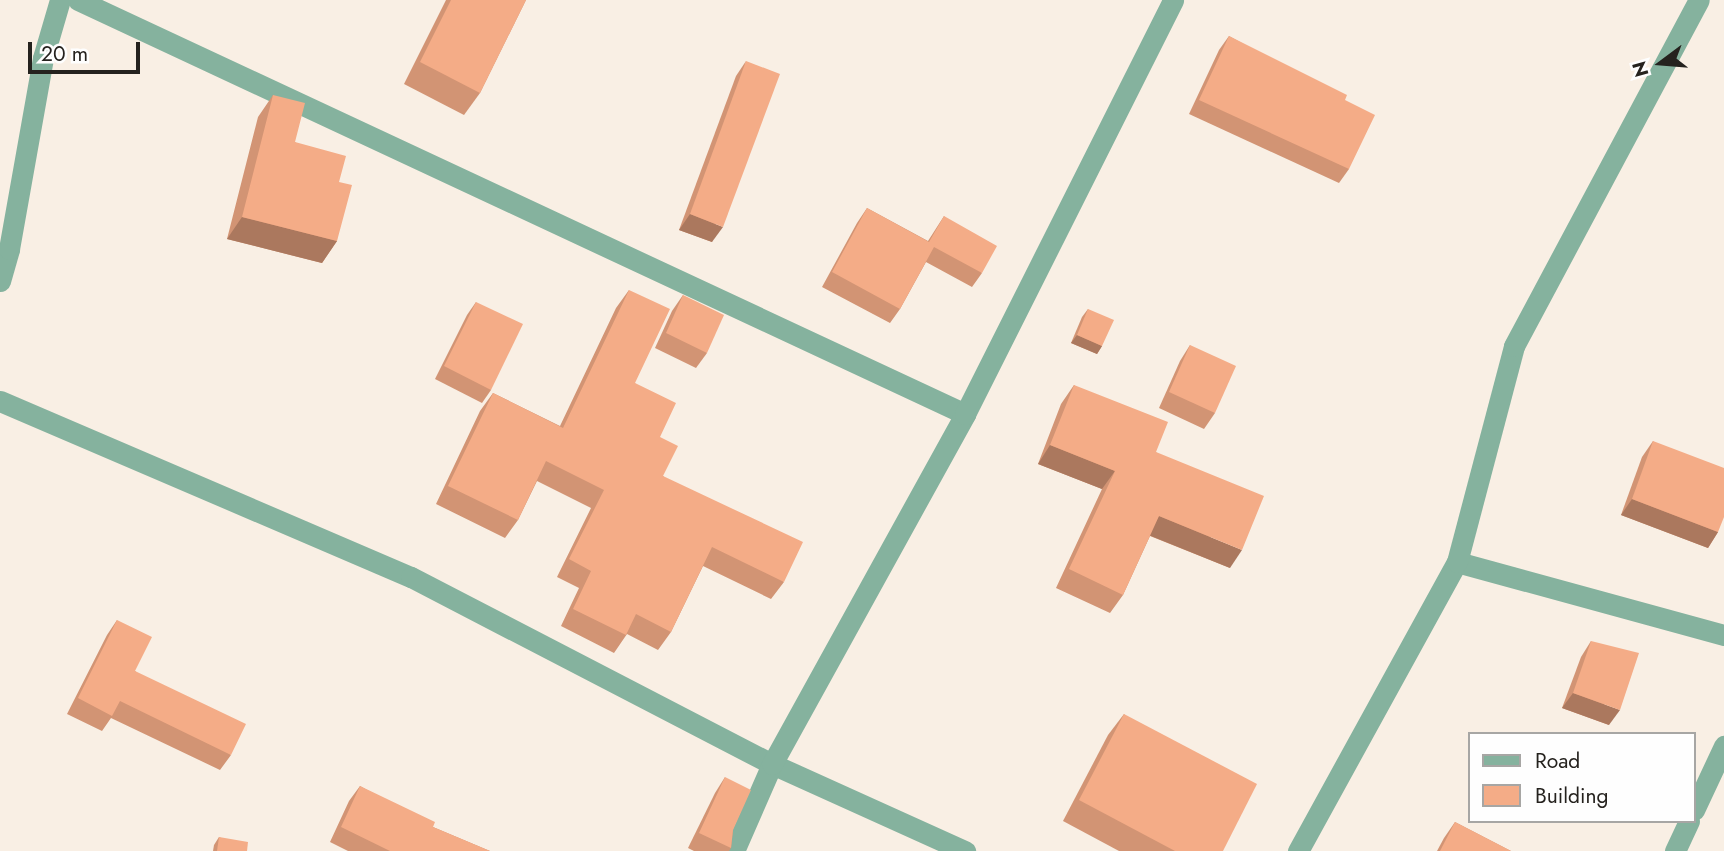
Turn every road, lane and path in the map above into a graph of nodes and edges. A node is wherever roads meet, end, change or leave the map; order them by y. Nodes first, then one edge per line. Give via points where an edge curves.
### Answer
1 (60, 0) edge
2 (78, 0) edge
3 (1173, 0) edge
4 (1699, 0) edge
5 (0, 281) edge
6 (0, 401) edge
7 (965, 414) junction
8 (1457, 562) junction
9 (1724, 635) edge
10 (1724, 746) edge
11 (772, 764) junction
12 (1696, 806) edge
13 (1688, 823) edge
14 (734, 851) edge
15 (965, 851) edge
16 (1298, 851) edge
17 (1675, 851) edge

1 - 5 street via 43,58
2 - 7 street
3 - 7 street
4 - 8 street via 1514,346
6 - 11 street via 411,577
7 - 11 street
8 - 9 street
8 - 16 street
10 - 12 street
11 - 14 street
11 - 15 street
13 - 17 street

